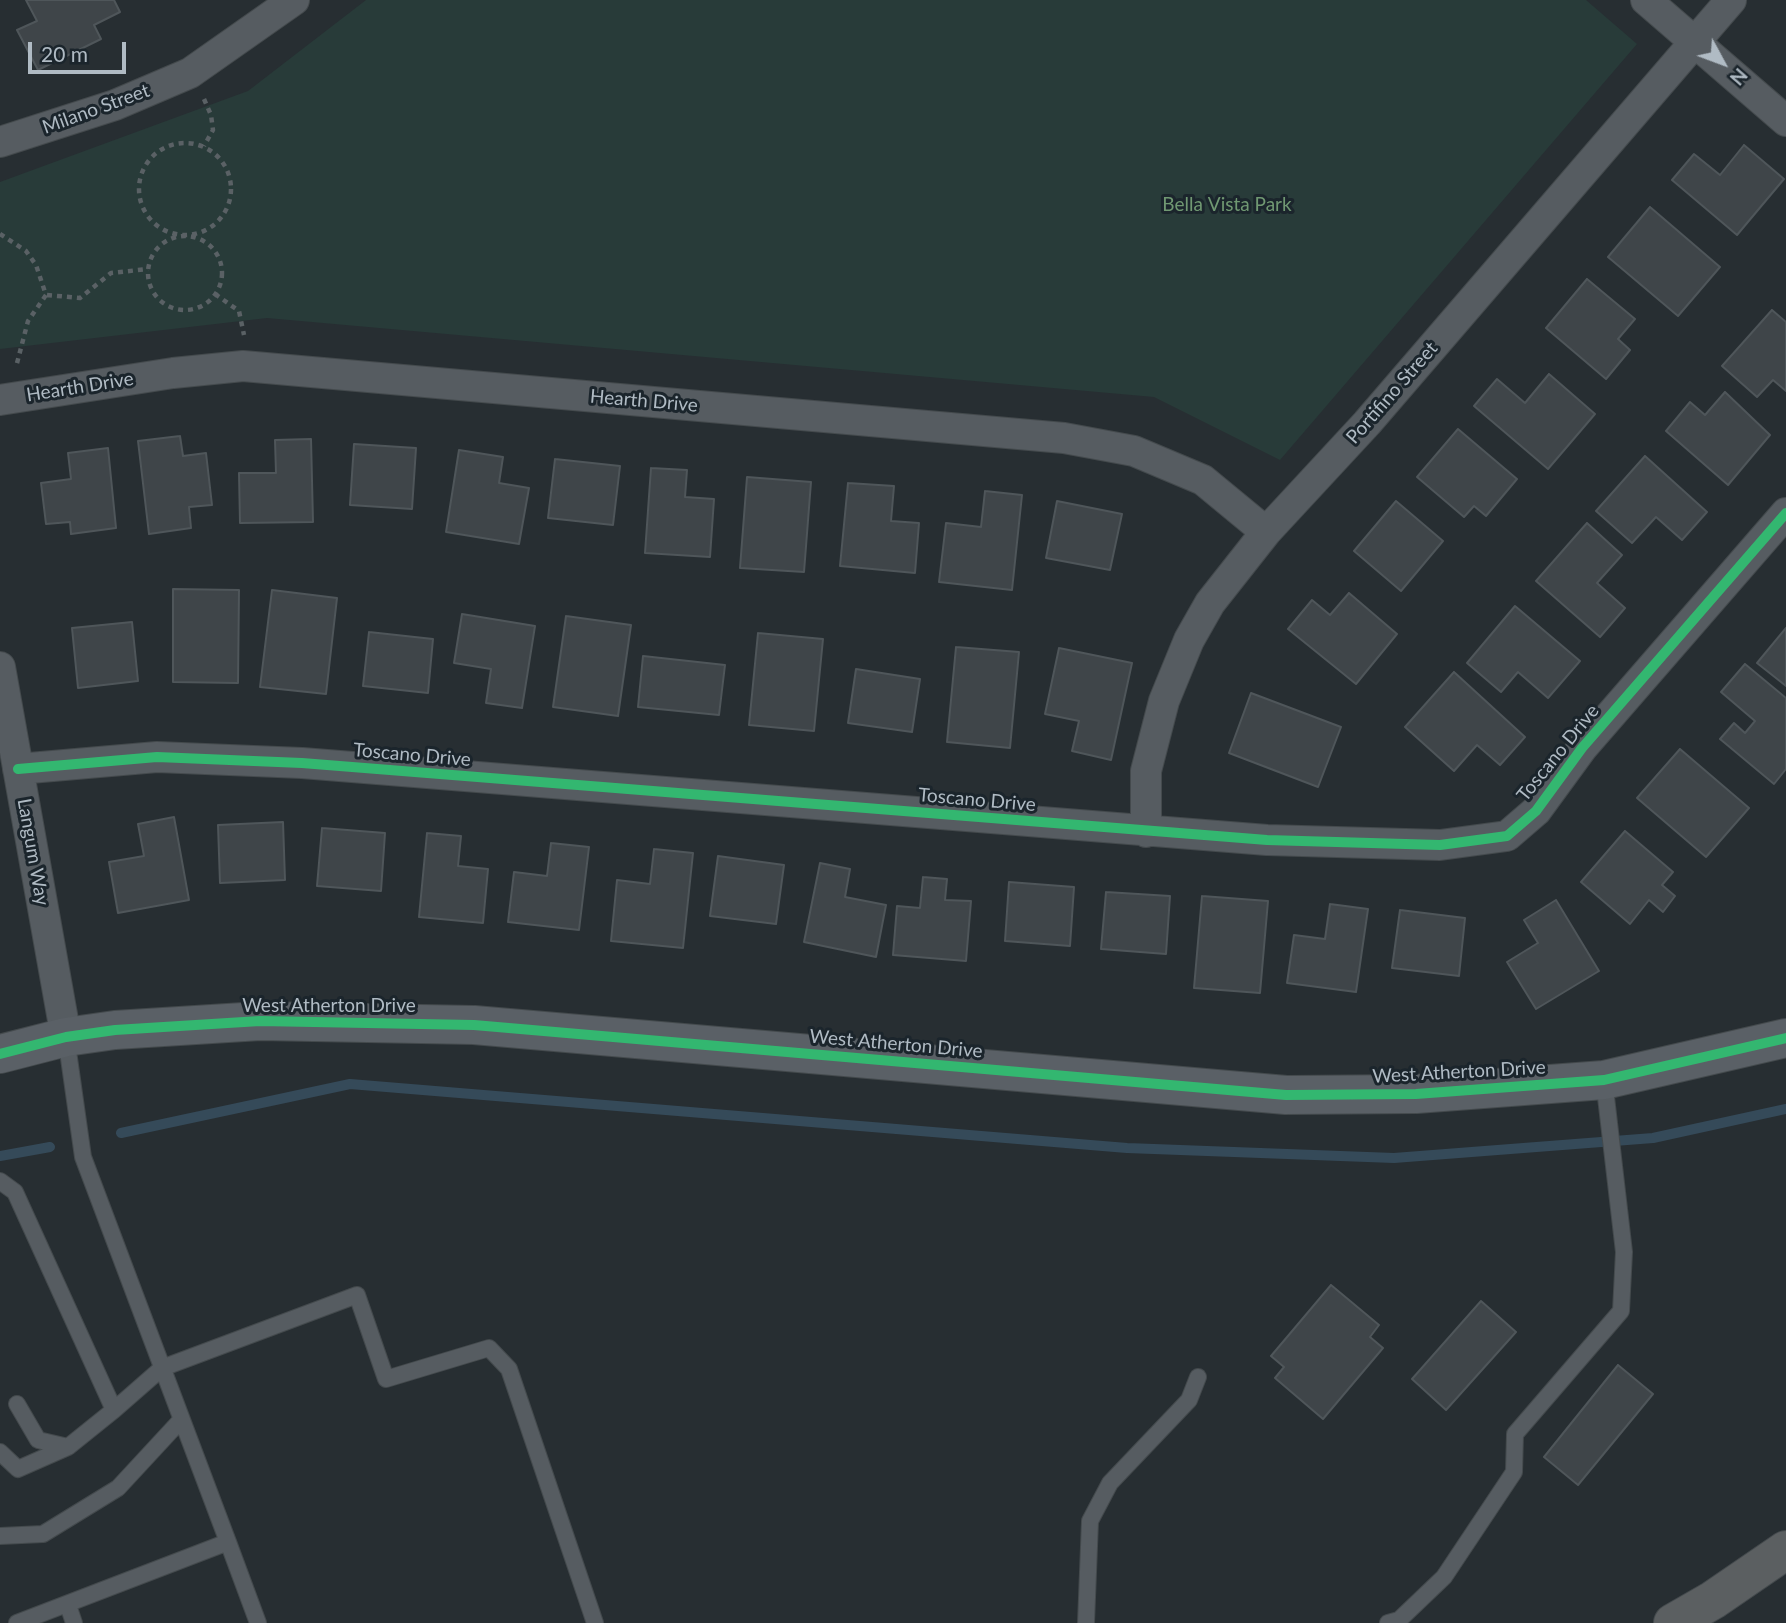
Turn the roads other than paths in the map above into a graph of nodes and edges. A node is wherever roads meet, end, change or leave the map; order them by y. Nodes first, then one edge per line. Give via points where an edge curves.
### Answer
1 (294, 0) edge
2 (1646, 0) edge
3 (1731, 0) edge
4 (1694, 41) junction
5 (1786, 121) edge
6 (0, 142) edge
7 (5, 399) edge
8 (1786, 513) edge
9 (1266, 531) junction
10 (0, 667) edge
11 (18, 769) junction
12 (1146, 832) junction
13 (66, 1037) junction
14 (1786, 1038) edge
15 (0, 1054) edge
16 (1604, 1080) junction
17 (0, 1181) edge
18 (162, 1368) junction
19 (1198, 1377) dead end
20 (17, 1404) dead end
21 (114, 1410) junction
22 (180, 1422) junction
23 (68, 1447) junction
24 (0, 1452) edge
25 (0, 1536) edge
26 (228, 1542) junction
27 (1786, 1550) edge
28 (68, 1605) junction
29 (17, 1623) edge
30 (74, 1623) edge
31 (258, 1623) edge
32 (595, 1623) edge
33 (1087, 1623) edge
34 (1388, 1623) edge
35 (1673, 1623) edge

1 - 6 street, Milano Street via 190,73 115,104
2 - 4 street
3 - 4 street, Portifino Street
4 - 5 street
4 - 9 street, Portifino Street via 1367,423
7 - 9 street, Hearth Drive via 243,366 1063,438 1134,452 1203,480
8 - 12 street, Toscano Drive via 1583,748 1536,811 1507,836 1440,845
9 - 12 street, Portifino Street via 1210,603 1164,702 1146,771
10 - 11 street, Langum Way
11 - 12 street, Toscano Drive via 157,757 302,763
11 - 13 street, Langum Way
13 - 15 street, West Atherton Drive
13 - 16 street, West Atherton Drive via 260,1021 474,1025 1286,1095 1416,1094
13 - 18 lane via 83,1157
14 - 16 street, West Atherton Drive
16 - 34 lane via 1624,1252 1621,1311 1515,1434 1514,1472 1444,1577 1399,1620
17 - 21 lane via 15,1192
18 - 21 lane
18 - 22 lane
18 - 32 lane via 357,1295 386,1379 489,1348 509,1369
19 - 33 lane via 1189,1400 1110,1483 1090,1521
20 - 23 lane via 38,1440
21 - 23 lane
22 - 25 lane via 118,1488 43,1534
22 - 26 lane
23 - 24 lane via 18,1469
26 - 28 lane
26 - 31 lane
27 - 35 highway
28 - 29 lane
28 - 30 lane

